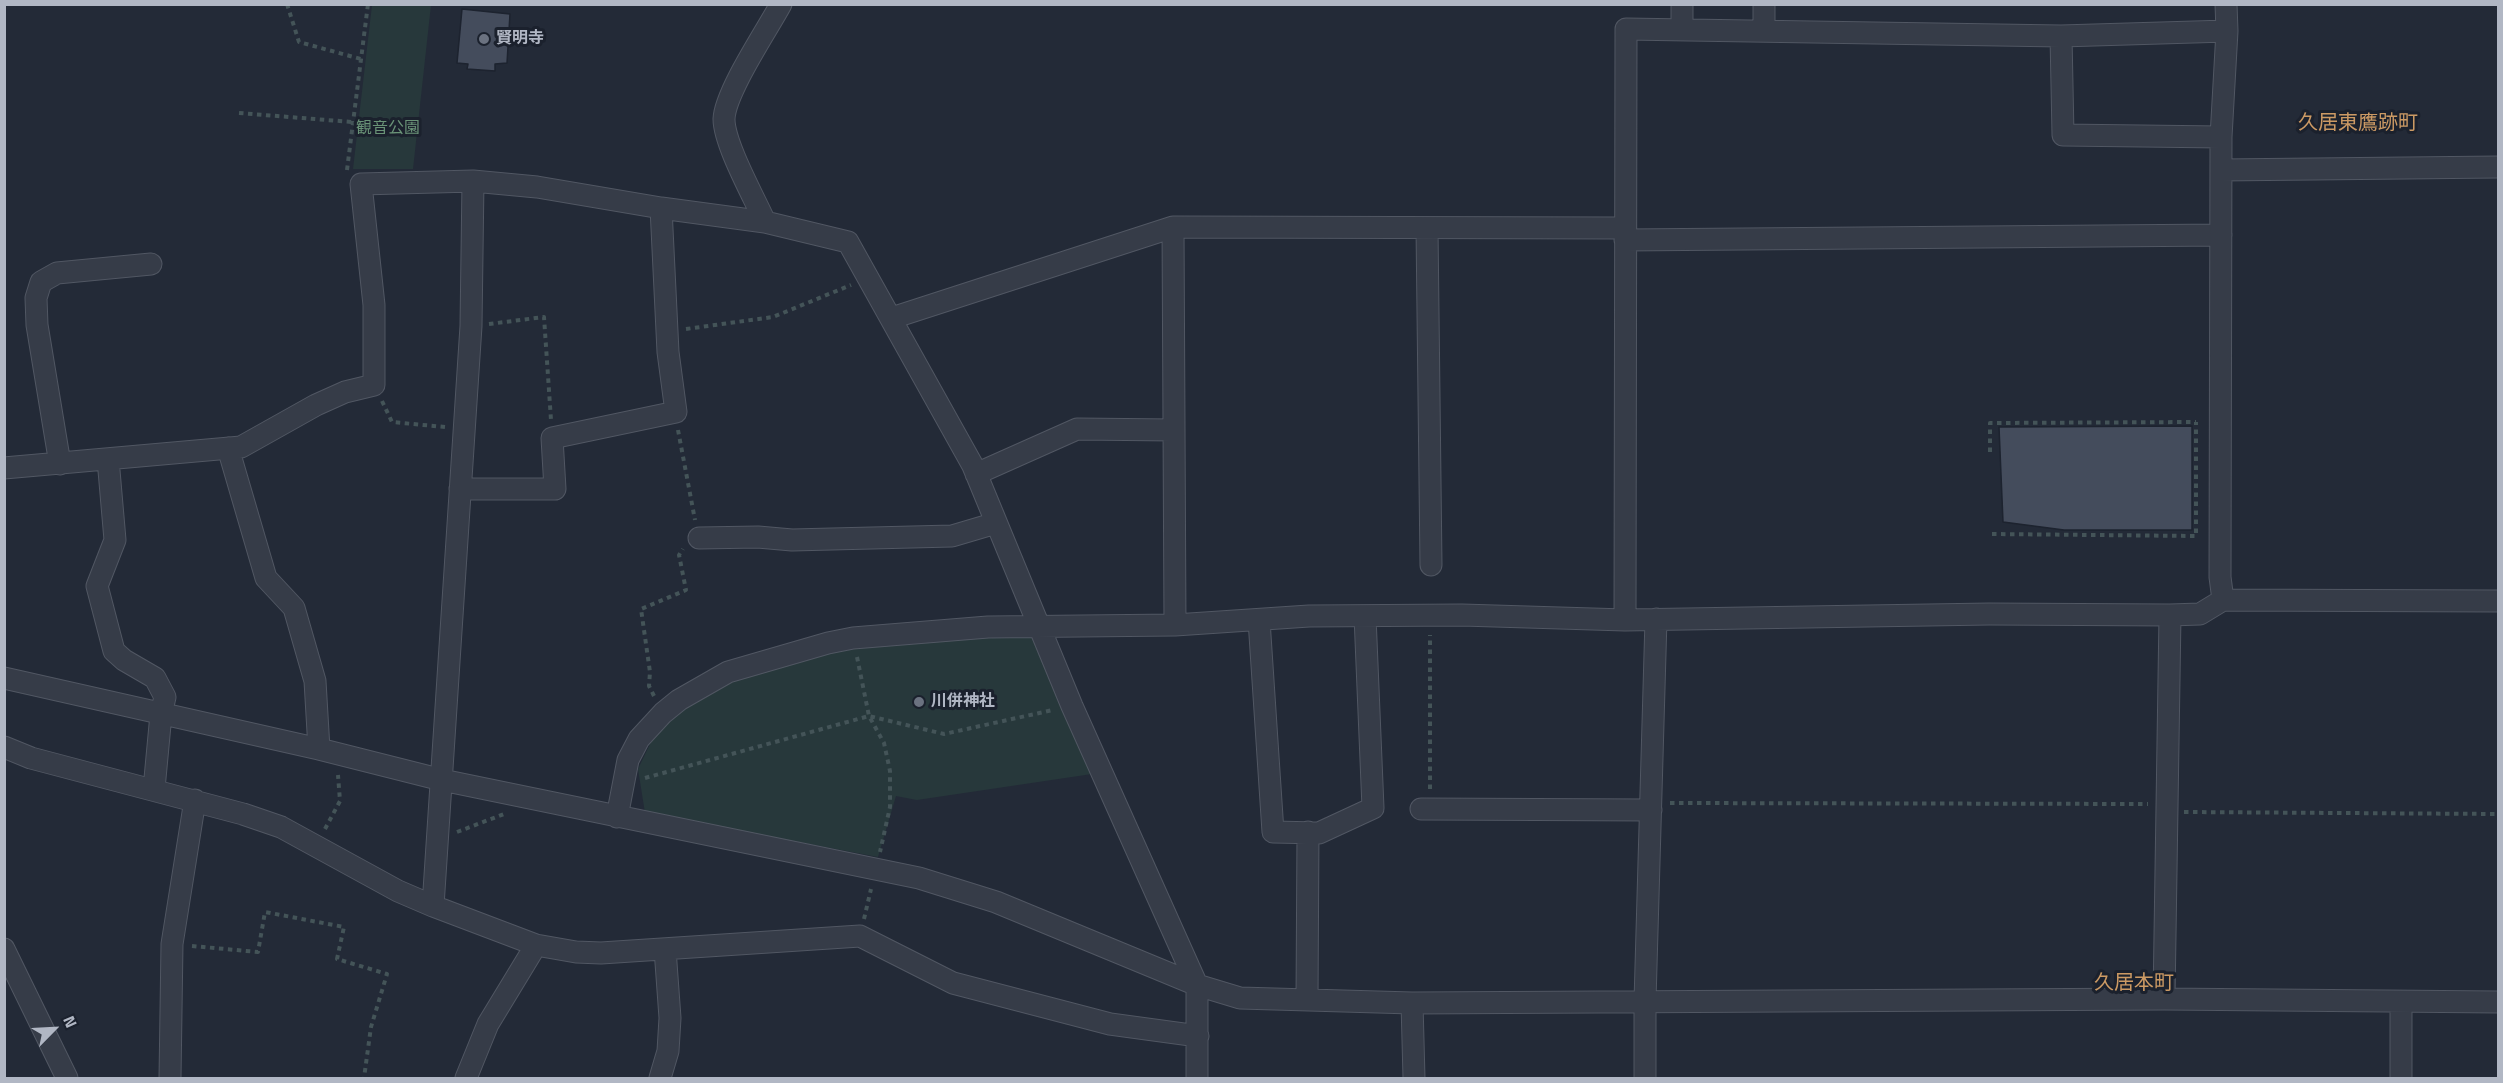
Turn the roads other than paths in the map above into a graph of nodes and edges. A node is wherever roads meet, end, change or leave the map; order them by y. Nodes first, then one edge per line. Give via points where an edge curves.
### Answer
1 (781, 4) edge
2 (1682, 4) edge
3 (1764, 4) edge
4 (2226, 4) edge
5 (1683, 30) junction
6 (1764, 31) junction
7 (2227, 31) junction
8 (2061, 36) junction
9 (2221, 137) junction
10 (2499, 167) edge
11 (2221, 170) junction
12 (473, 181) junction
13 (661, 208) junction
14 (765, 222) junction
15 (1173, 227) junction
16 (1427, 228) junction
17 (1625, 234) junction
18 (2221, 235) junction
19 (151, 264) dead end
20 (892, 318) junction
21 (1174, 430) junction
22 (228, 448) junction
23 (108, 459) junction
24 (60, 464) junction
25 (4, 468) edge
26 (976, 474) junction
27 (460, 489) junction
28 (996, 523) junction
29 (699, 538) road end
30 (1431, 565) dead end
31 (2223, 600) junction
32 (2499, 601) edge
33 (2170, 615) junction
34 (1365, 616) junction
35 (1656, 619) junction
36 (1259, 620) junction
37 (1625, 620) junction
38 (1039, 625) junction
39 (1175, 625) junction
40 (4, 678) edge
41 (161, 714) junction
42 (4, 747) edge
43 (328, 751) junction
44 (442, 780) junction
45 (154, 789) junction
46 (195, 800) junction
47 (1651, 806) junction
48 (1425, 809) road end
49 (617, 817) junction
50 (1308, 832) junction
51 (433, 906) junction
52 (536, 945) junction
53 (4, 949) edge
54 (665, 949) junction
55 (1197, 985) junction
56 (2164, 999) junction
57 (1307, 1000) junction
58 (1645, 1001) junction
59 (2401, 1002) junction
60 (2499, 1002) edge
61 (1412, 1003) junction
62 (1198, 1036) junction
63 (67, 1078) edge
64 (170, 1078) edge
65 (466, 1078) edge
66 (660, 1078) edge
67 (1197, 1078) edge
68 (1414, 1078) edge
69 (1646, 1078) edge
70 (2401, 1078) edge

1 - 14 street via 731,94 724,119 729,142
2 - 5 street
3 - 6 street
4 - 7 street
5 - 6 street
5 - 17 street via 1626,29
6 - 8 street
7 - 8 street
7 - 9 street
8 - 9 street via 2063,135
9 - 11 street
10 - 11 street
11 - 18 street
12 - 13 street via 537,187
12 - 22 street via 361,184 374,305 374,385 345,392 241,447
12 - 27 street via 471,326
13 - 14 street
13 - 27 street via 676,412 552,438 555,489
14 - 20 street via 848,242
15 - 16 street
15 - 20 street
15 - 21 street
16 - 17 street
16 - 30 street
17 - 18 street
17 - 37 street
18 - 31 street
19 - 24 street via 57,273 41,282 36,298 38,325
20 - 26 street
21 - 26 street via 1077,429
21 - 39 street
22 - 23 street
22 - 43 street via 266,578 294,608 315,681
23 - 24 street
23 - 41 street via 115,540 97,586 114,651 155,678 165,697
24 - 25 street
26 - 28 street
27 - 44 street
28 - 29 street via 952,536
28 - 38 street
31 - 32 street
31 - 33 street via 2200,614
33 - 35 street
33 - 56 street
34 - 36 street
34 - 37 street
34 - 50 street via 1373,808 1319,833
35 - 37 street
35 - 47 street
36 - 39 street
36 - 50 street via 1273,832
38 - 39 street
38 - 49 street via 853,638 728,672 663,712 639,739 628,760
38 - 55 street
40 - 41 street
41 - 43 street
41 - 45 street
42 - 45 street via 31,758
43 - 44 street
44 - 49 street
44 - 51 street
45 - 46 street
46 - 51 street via 281,827
46 - 64 street via 172,944
47 - 48 street
47 - 58 street
49 - 55 street via 939,883 996,902
50 - 57 street
51 - 52 street
52 - 54 street via 576,952
52 - 65 street via 488,1024
53 - 63 street
54 - 62 street via 860,936 953,983 1110,1024
54 - 66 street via 670,1018 668,1052
55 - 57 street via 1239,998
55 - 62 street
56 - 58 street
56 - 59 street
57 - 61 street
58 - 61 street
58 - 69 street
59 - 60 street
59 - 70 street
61 - 68 street
62 - 67 street

